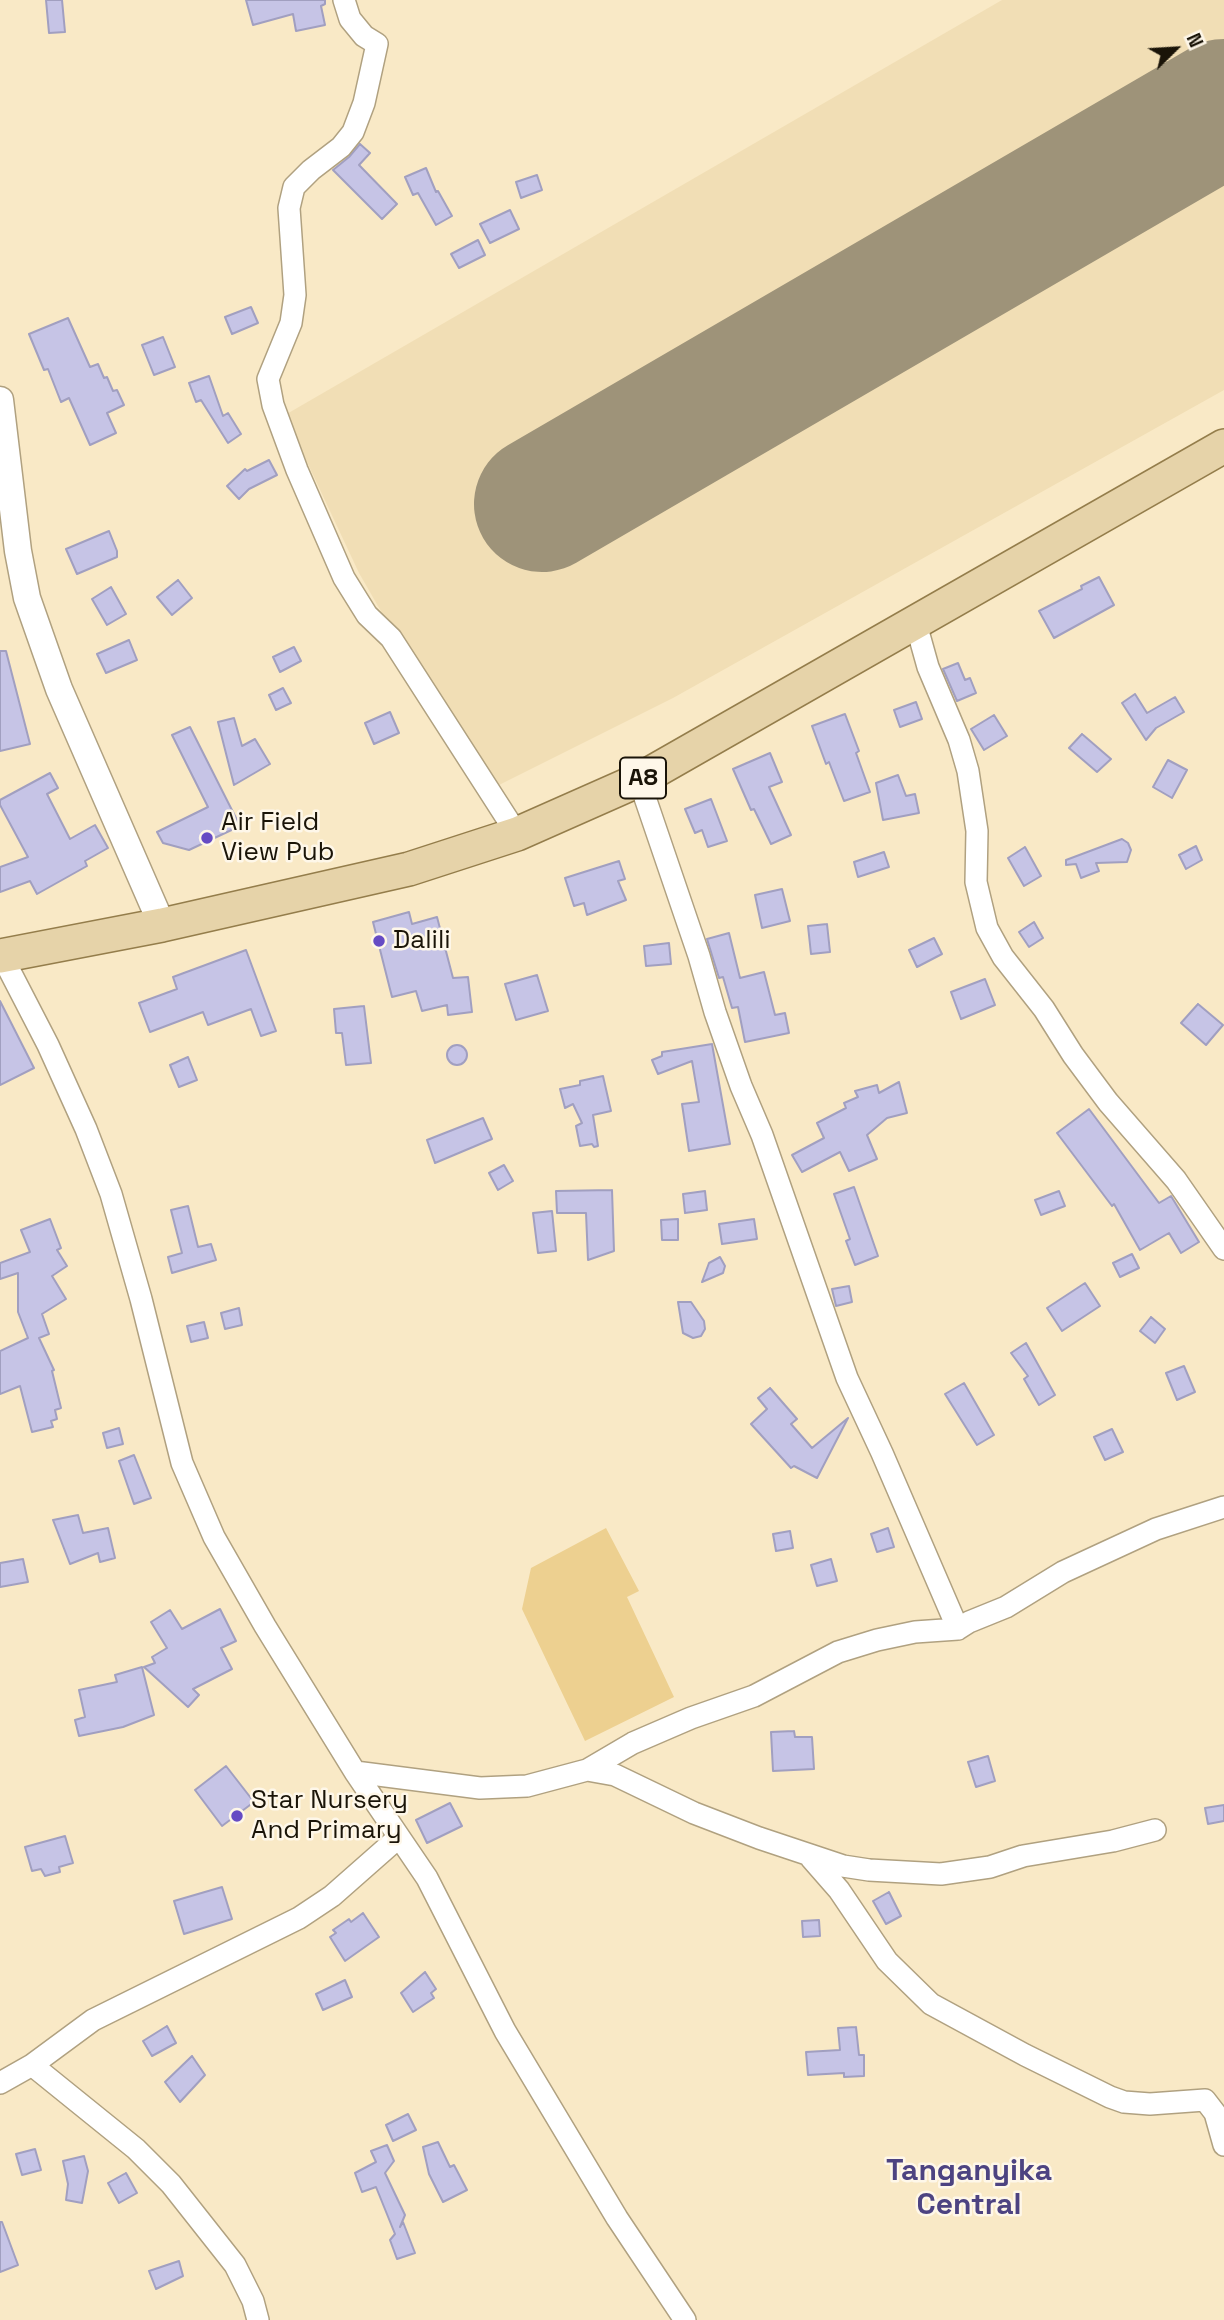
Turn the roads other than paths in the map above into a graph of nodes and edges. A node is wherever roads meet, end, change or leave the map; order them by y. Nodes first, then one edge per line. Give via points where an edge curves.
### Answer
1 (344, 0) edge
2 (0, 400) edge
3 (1224, 446) edge
4 (916, 624) junction
5 (639, 779) junction
6 (517, 834) junction
7 (162, 925) junction
8 (1, 956) edge
9 (1224, 1249) edge
10 (1224, 1507) edge
11 (958, 1629) junction
12 (587, 1770) junction
13 (355, 1772) junction
14 (1155, 1830) dead end
15 (399, 1837) junction
16 (809, 1856) junction
17 (32, 2064) junction
18 (0, 2083) edge
19 (1224, 2145) edge
20 (257, 2320) edge
21 (685, 2320) edge

1 - 6 street via 350,19 377,44 353,132 294,187 289,208 295,295 291,323 268,379 273,405 344,578 390,638
2 - 7 street via 27,598 59,689
3 - 4 main road, A8
4 - 5 main road, A8
4 - 9 street via 968,771 977,831 976,882 986,928 1073,1055 1177,1180
5 - 6 main road, A8
5 - 11 street via 715,1012 847,1378
6 - 7 main road, A8 via 409,869
7 - 8 main road, A8
8 - 13 street via 70,1093 111,1194 182,1463 196,1498 265,1626
10 - 11 street via 1156,1530 1063,1572
11 - 12 street via 915,1632 838,1652 754,1696 633,1743
12 - 13 street via 527,1786 480,1788
12 - 16 street via 615,1776 694,1813
13 - 15 street
14 - 16 street via 941,1874 869,1871
15 - 17 street via 332,1896 299,1918 93,2020
15 - 21 street via 427,1878 505,2031 617,2218
16 - 19 street via 839,1890 887,1961 930,2004 1110,2098 1150,2104 1205,2100
17 - 18 street
17 - 20 street via 136,2149 171,2184 235,2265

